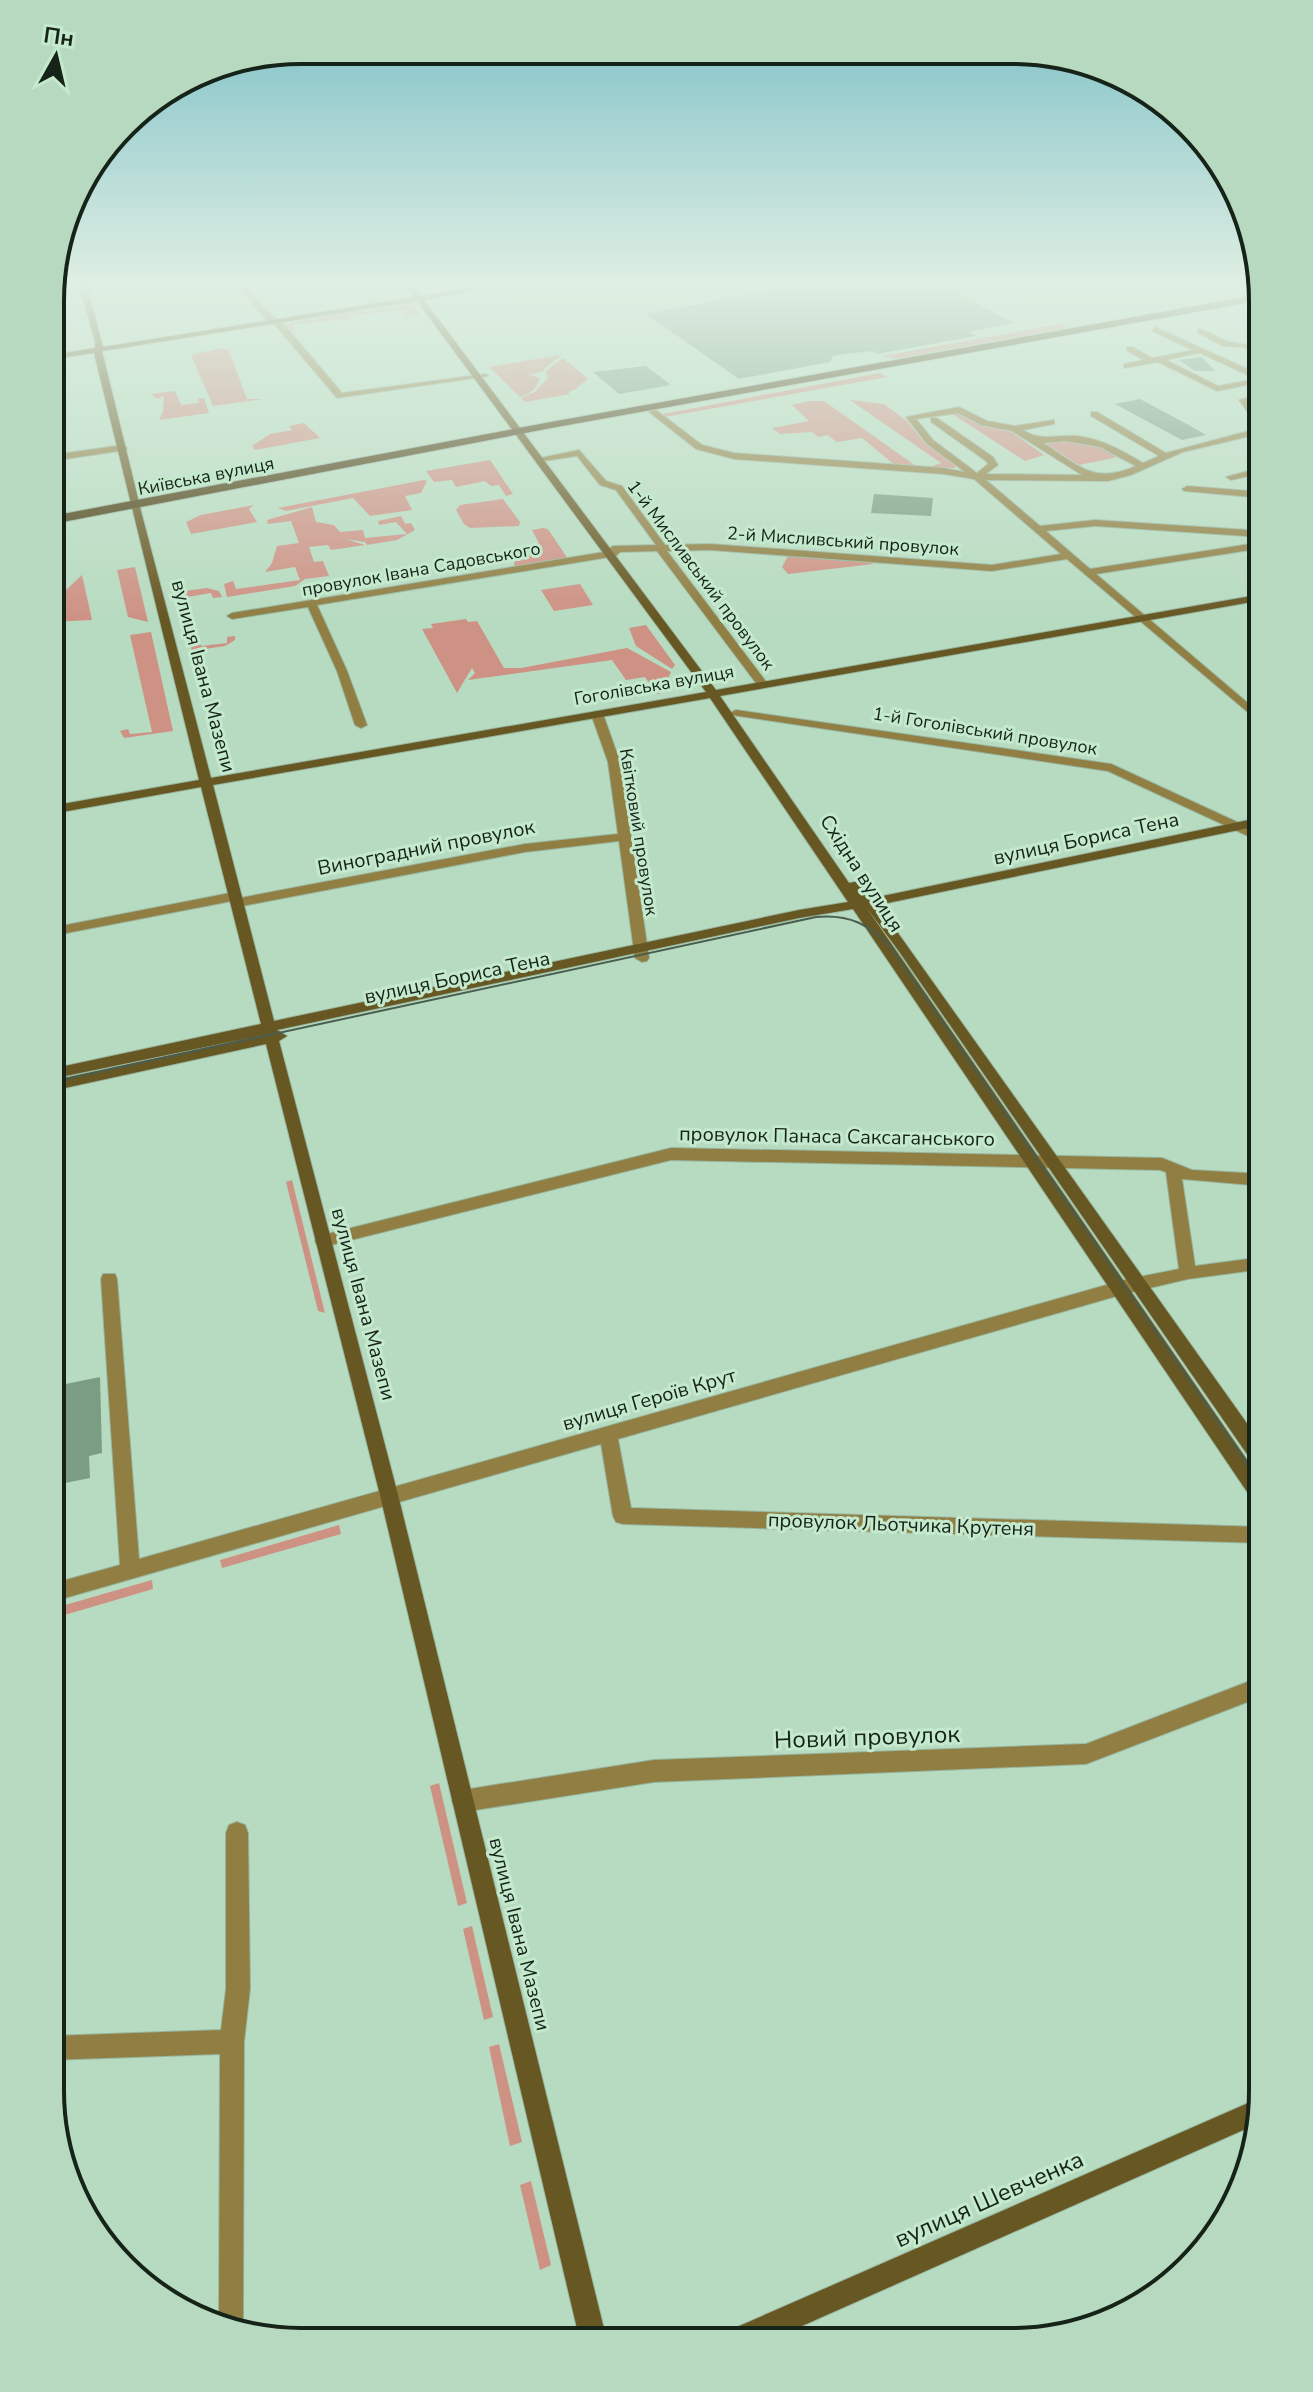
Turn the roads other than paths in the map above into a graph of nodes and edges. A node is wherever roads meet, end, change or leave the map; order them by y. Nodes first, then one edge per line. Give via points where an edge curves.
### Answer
1 (109, 394) edge
2 (338, 394) edge
3 (358, 394) edge
4 (494, 394) edge
5 (737, 394) edge
6 (749, 394) edge
7 (653, 412) junction
8 (1094, 414) dead end
9 (934, 420) dead end
10 (1051, 422) dead end
11 (1015, 429) junction
12 (523, 433) junction
13 (1249, 434) edge
14 (1035, 441) junction
15 (123, 448) junction
16 (1164, 455) junction
17 (64, 456) edge
18 (544, 458) junction
19 (1142, 466) junction
20 (1249, 473) edge
21 (1245, 474) junction
22 (977, 477) junction
23 (1231, 477) dead end
24 (1249, 477) edge
25 (1095, 479) junction
26 (1187, 489) dead end
27 (1249, 494) edge
28 (136, 506) junction
29 (64, 520) edge
30 (1038, 529) junction
31 (1249, 533) edge
32 (660, 546) junction
33 (1249, 546) edge
34 (613, 552) junction
35 (1070, 556) junction
36 (1090, 572) junction
37 (1249, 600) edge
38 (311, 603) junction
39 (232, 616) dead end
40 (1142, 619) junction
41 (763, 685) junction
42 (717, 693) junction
43 (1249, 710) edge
44 (736, 713) junction
45 (597, 714) junction
46 (361, 725) dead end
47 (207, 782) junction
48 (64, 808) edge
49 (1249, 824) edge
50 (1235, 827) junction
51 (1249, 833) edge
52 (623, 837) junction
53 (236, 899) junction
54 (862, 905) junction
55 (64, 930) edge
56 (640, 953) junction
57 (270, 1033) junction
58 (64, 1072) edge
59 (64, 1083) edge
60 (1031, 1162) junction
61 (1052, 1162) junction
62 (1173, 1169) junction
63 (1249, 1179) edge
64 (323, 1241) junction
65 (1248, 1265) edge
66 (1188, 1273) junction
67 (109, 1279) dead end
68 (1139, 1283) junction
69 (1119, 1288) junction
70 (608, 1434) junction
71 (1248, 1440) edge
72 (1248, 1478) edge
73 (389, 1495) junction
74 (1248, 1535) edge
75 (130, 1569) junction
76 (64, 1589) edge
77 (1248, 1692) edge
78 (463, 1801) junction
79 (237, 1833) dead end
80 (232, 2042) junction
81 (64, 2048) edge
82 (1247, 2116) edge
83 (232, 2317) edge
84 (591, 2328) edge
85 (767, 2328) edge

1 - 15 street, вулиця Івана Мазепи
2 - 3 street
4 - 12 street, Східна вулиця
5 - 12 main road, Київська вулиця
6 - 7 main road, Київська вулиця
7 - 12 main road, Київська вулиця
7 - 22 street via 699,447 734,456
8 - 16 street
9 - 22 street via 990,459 993,465
10 - 11 street
11 - 14 street
11 - 22 street via 984,423 959,410 910,417 930,442
12 - 18 street, Східна вулиця
12 - 28 main road, Київська вулиця
12 - 34 street, Східна вулиця
13 - 16 street
14 - 19 street via 1067,436 1106,445
14 - 25 street
15 - 17 street
15 - 28 street, вулиця Івана Мазепи
16 - 19 street
18 - 32 street, 1-й Мисливський провулок via 579,453 603,483 619,488
18 - 34 street, Східна вулиця
19 - 25 street
20 - 21 street
21 - 23 street
21 - 24 street
22 - 25 street
22 - 30 street
26 - 27 street
28 - 29 main road, Київська вулиця
28 - 47 street, вулиця Івана Мазепи
30 - 31 street via 1095,523
30 - 35 street
32 - 34 street, 2-й Мисливський провулок
32 - 35 street, 2-й Мисливський провулок via 992,568
32 - 41 street, 1-й Мисливський провулок
33 - 36 street
34 - 38 street, провулок Івана Садовського
34 - 42 street, Східна вулиця
35 - 36 street
36 - 40 street
37 - 40 street, Гоголівська вулиця
38 - 39 street, провулок Івана Садовського
38 - 46 street
40 - 41 street, Гоголівська вулиця
40 - 43 street
41 - 42 street, Гоголівська вулиця
42 - 44 street, Східна вулиця
42 - 45 street, Гоголівська вулиця
42 - 54 street, Східна вулиця
44 - 50 street, 1-й Гоголівський провулок via 1111,768
44 - 54 street, Східна вулиця
45 - 47 street, Гоголівська вулиця
45 - 52 street, Квітковий провулок via 614,762
47 - 48 street, Гоголівська вулиця
47 - 53 street, вулиця Івана Мазепи
49 - 50 street, вулиця Бориса Тена
50 - 51 street, 1-й Гоголівський провулок
50 - 54 street, вулиця Бориса Тена
52 - 53 street, Виноградний провулок via 525,848
52 - 56 street, Квітковий провулок
53 - 55 street, Виноградний провулок
53 - 57 street, вулиця Івана Мазепи
54 - 56 street, вулиця Бориса Тена
54 - 60 street, Східна вулиця
54 - 61 street, Східна вулиця
56 - 57 street, вулиця Бориса Тена
57 - 58 street, вулиця Бориса Тена
57 - 59 street, вулиця Бориса Тена
57 - 64 street, вулиця Івана Мазепи
60 - 61 street, провулок Панаса Саксаганського
60 - 64 street, провулок Панаса Саксаганського via 671,1154
60 - 69 street, Східна вулиця
61 - 62 street, провулок Панаса Саксаганського via 1162,1164
61 - 68 street, Східна вулиця
62 - 63 street, провулок Панаса Саксаганського via 1190,1176
62 - 66 street
64 - 73 street, вулиця Івана Мазепи
65 - 66 street, вулиця Героїв Крут
66 - 68 street, вулиця Героїв Крут
67 - 75 street
68 - 69 street, вулиця Героїв Крут
68 - 71 street, Східна вулиця
69 - 70 street, вулиця Героїв Крут
69 - 72 street, Східна вулиця
70 - 73 street, вулиця Героїв Крут
70 - 74 street, провулок Льотчика Крутеня via 623,1516
73 - 75 street, вулиця Героїв Крут
73 - 78 street, вулиця Івана Мазепи
75 - 76 street, вулиця Героїв Крут
77 - 78 street, Новий провулок via 1086,1754 654,1771
78 - 84 street, вулиця Івана Мазепи
79 - 80 street via 238,1989
80 - 81 street
80 - 83 street
82 - 85 street, вулиця Шевченка

